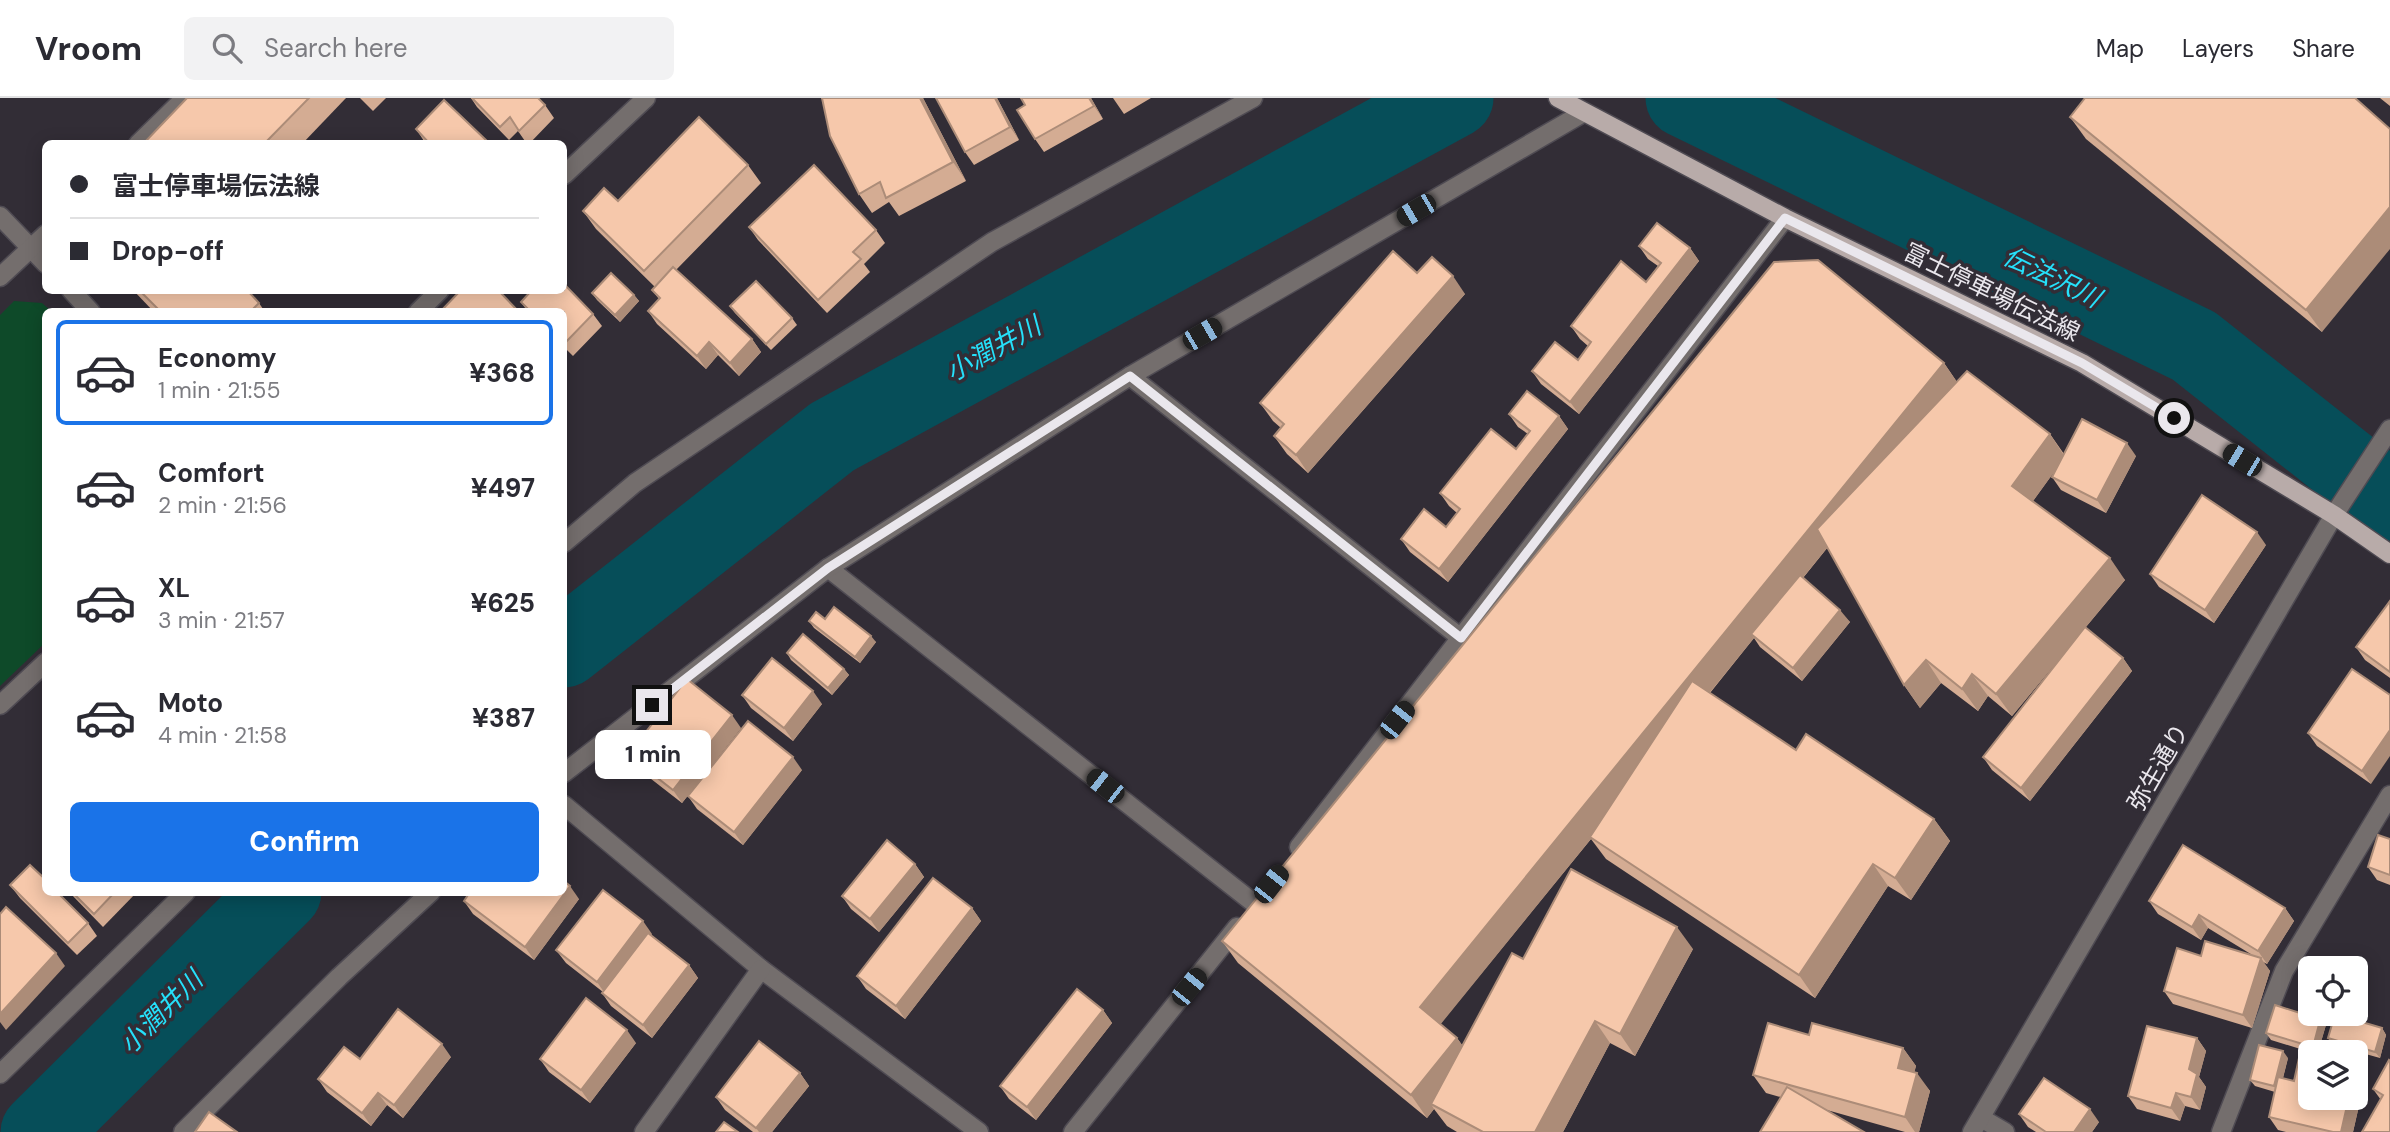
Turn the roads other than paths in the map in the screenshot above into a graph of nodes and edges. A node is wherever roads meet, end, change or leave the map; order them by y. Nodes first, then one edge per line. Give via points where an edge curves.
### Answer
1 (185, 98) edge
2 (646, 98) edge
3 (1253, 98) edge
4 (1558, 98) edge
5 (1583, 113) junction
6 (142, 140) edge
7 (567, 172) edge
8 (0, 216) edge
9 (1785, 218) junction
10 (42, 238) edge
11 (30, 249) junction
12 (42, 260) edge
13 (0, 277) edge
14 (75, 294) edge
15 (436, 294) edge
16 (87, 308) edge
17 (422, 308) edge
18 (1130, 376) junction
19 (2390, 429) edge
20 (2334, 516) junction
21 (567, 540) edge
22 (2390, 554) edge
23 (828, 568) junction
24 (1461, 638) junction
25 (42, 666) edge
26 (0, 705) edge
27 (567, 771) edge
28 (2390, 795) edge
29 (567, 807) edge
30 (1288, 862) edge
31 (182, 896) edge
32 (427, 896) edge
33 (761, 969) junction
34 (0, 1074) edge
35 (1977, 1125) edge
36 (183, 1132) edge
37 (644, 1132) edge
38 (979, 1132) edge
39 (1073, 1132) edge
40 (2006, 1132) edge
41 (2221, 1132) edge

1 - 6 street
2 - 7 street
3 - 21 street via 992,242 635,483
4 - 5 main road, 富士停車場伝法線
5 - 9 main road, 富士停車場伝法線
5 - 18 street
8 - 11 street
9 - 20 main road, 富士停車場伝法線 via 2082,363
9 - 24 street
10 - 11 street
11 - 12 street
11 - 13 street
14 - 16 street
15 - 17 street
18 - 23 street
18 - 24 street
19 - 20 street, 弥生通り
20 - 22 main road, 富士停車場伝法線
20 - 35 street, 弥生通り
23 - 27 street
23 - 39 street via 1259,899
24 - 30 street
25 - 26 street
28 - 41 street via 2284,971
29 - 33 street
31 - 34 street
32 - 36 street
33 - 37 street
33 - 38 street
35 - 40 street

